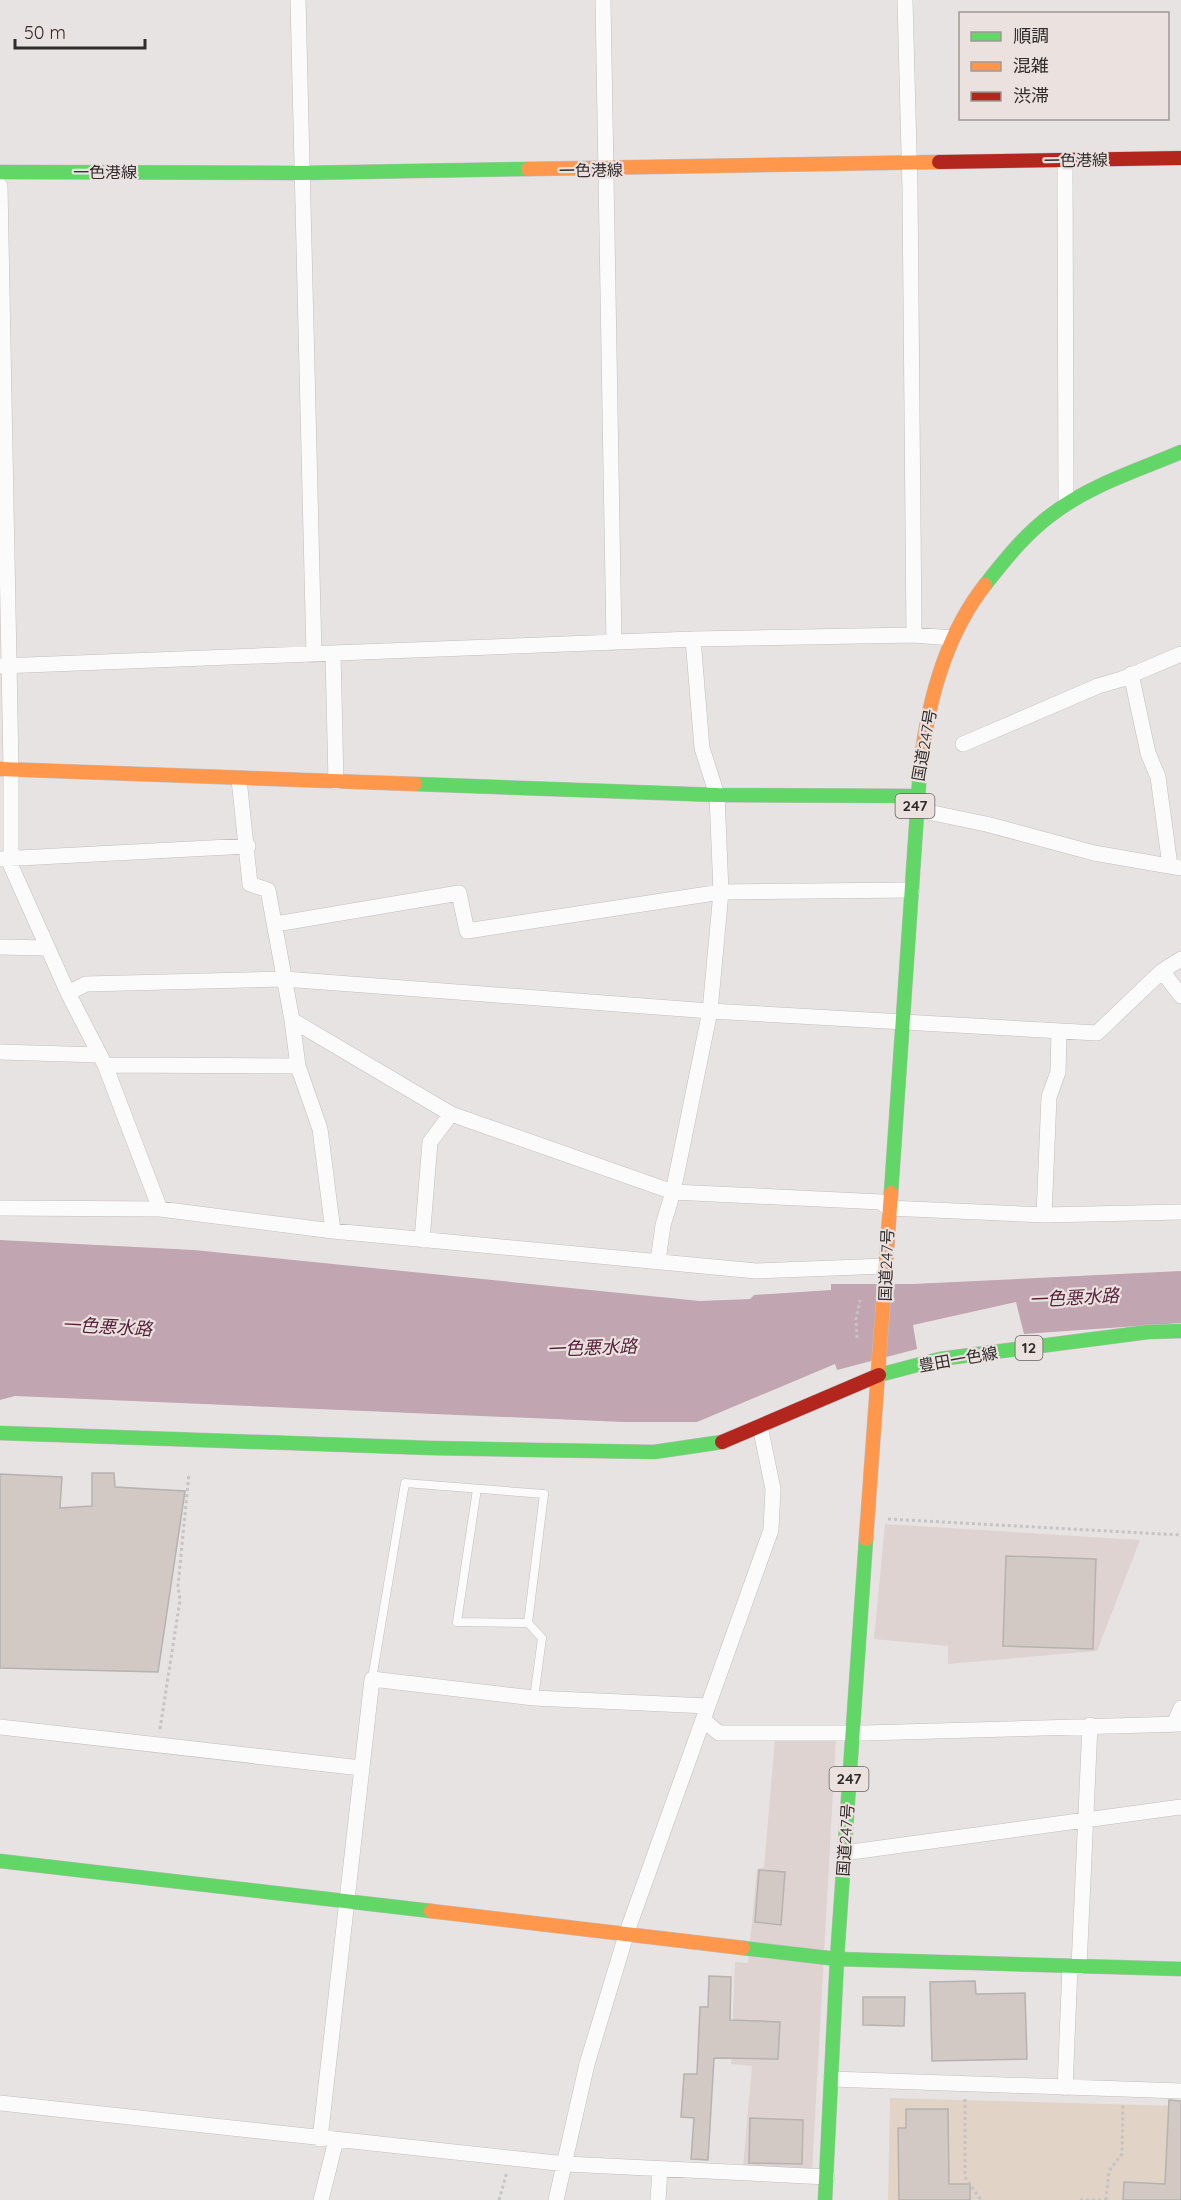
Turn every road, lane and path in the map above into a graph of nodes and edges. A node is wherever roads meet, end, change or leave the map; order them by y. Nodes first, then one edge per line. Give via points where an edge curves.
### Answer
1 (298, 0) edge
2 (603, 0) edge
3 (905, 0) edge
4 (1181, 159) edge
5 (1065, 160) junction
6 (907, 164) junction
7 (605, 170) junction
8 (0, 172) edge
9 (301, 173) junction
10 (0, 186) edge
11 (1181, 452) edge
12 (1066, 504) junction
13 (914, 635) junction
14 (952, 638) junction
15 (693, 639) junction
16 (614, 643) junction
17 (333, 654) junction
18 (1181, 654) edge
19 (314, 655) junction
20 (5, 666) edge
21 (1131, 674) junction
22 (963, 744) dead end
23 (6, 769) edge
24 (239, 778) junction
25 (336, 782) junction
26 (717, 795) junction
27 (915, 796) junction
28 (248, 846) junction
29 (5, 859) edge
30 (1175, 867) edge
31 (912, 890) junction
32 (721, 892) junction
33 (276, 924) junction
34 (0, 947) edge
35 (46, 948) junction
36 (1181, 959) edge
37 (1162, 971) junction
38 (284, 979) junction
39 (68, 993) junction
40 (1181, 996) edge
41 (710, 1011) junction
42 (292, 1020) junction
43 (902, 1024) junction
44 (1059, 1032) junction
45 (0, 1052) edge
46 (102, 1060) junction
47 (298, 1066) junction
48 (451, 1114) junction
49 (673, 1192) junction
50 (0, 1208) edge
51 (888, 1208) junction
52 (160, 1209) junction
53 (1181, 1212) edge
54 (1044, 1215) junction
55 (333, 1231) junction
56 (422, 1240) junction
57 (658, 1262) junction
58 (886, 1274) junction
59 (1181, 1331) edge
60 (879, 1375) junction
61 (760, 1426) junction
62 (0, 1433) edge
63 (189, 1473) dead end
64 (477, 1489) junction
65 (880, 1518) dead end
66 (1181, 1535) edge
67 (528, 1623) junction
68 (372, 1679) junction
69 (534, 1698) junction
70 (1181, 1707) edge
71 (706, 1713) junction
72 (1177, 1724) edge
73 (1090, 1725) junction
74 (0, 1727) edge
75 (853, 1733) junction
76 (158, 1745) junction
77 (361, 1768) junction
78 (1181, 1807) edge
79 (1084, 1821) junction
80 (844, 1853) junction
81 (0, 1861) edge
82 (347, 1901) junction
83 (627, 1932) junction
84 (837, 1959) junction
85 (1074, 1967) junction
86 (1181, 1969) edge
87 (831, 2079) junction
88 (1065, 2088) junction
89 (1181, 2091) edge
90 (965, 2096) dead end
91 (1123, 2101) dead end
92 (0, 2103) edge
93 (320, 2139) junction
94 (336, 2140) junction
95 (511, 2159) junction
96 (566, 2164) junction
97 (660, 2169) junction
98 (826, 2177) junction
99 (981, 2199) edge
100 (321, 2200) edge
101 (499, 2200) edge
102 (556, 2200) edge
103 (658, 2200) edge
104 (825, 2200) edge
105 (1080, 2200) edge
106 (1106, 2200) edge

1 - 9 street
2 - 7 street
3 - 6 street
4 - 5 main road, 一色港線
5 - 6 main road, 一色港線
5 - 12 street
6 - 7 main road, 一色港線
6 - 13 street
7 - 9 main road, 一色港線
7 - 16 street
8 - 9 main road, 一色港線
9 - 19 street
10 - 20 street
11 - 12 main road, 国道247号 / 247
12 - 14 main road, 国道247号 / 247 via 996,569 969,605
13 - 14 street
13 - 15 street
14 - 27 main road, 国道247号 / 247 via 935,683
15 - 16 street
15 - 26 street via 702,748
16 - 17 street
17 - 19 street
17 - 25 street
18 - 21 street
19 - 20 street
20 - 23 street
21 - 22 street
21 - 30 street via 1148,753 1158,777
23 - 24 main road
23 - 29 street
24 - 25 main road
24 - 28 street
25 - 26 main road
26 - 27 main road
26 - 32 street
27 - 30 street via 928,812 1094,853
27 - 31 main road, 国道247号 / 247
28 - 29 street
28 - 33 street via 250,884 268,890
29 - 35 street
31 - 32 street
31 - 43 main road, 国道247号 / 247
32 - 33 street via 467,931 459,893
32 - 41 street
33 - 38 street
34 - 35 street
35 - 39 street
36 - 37 street
37 - 40 street
37 - 44 street via 1097,1033
38 - 39 street via 86,984
38 - 41 street
38 - 42 street
39 - 46 street
41 - 43 street
41 - 49 street
42 - 47 street
42 - 48 street
43 - 44 street
43 - 51 main road, 国道247号 / 247
44 - 54 street via 1058,1072 1049,1097
45 - 46 street
46 - 47 street
46 - 52 street
47 - 55 street via 320,1129
48 - 49 street
48 - 56 street via 430,1142
49 - 51 street via 880,1202
49 - 57 street
50 - 52 street
51 - 54 street
51 - 58 main road, 国道247号 / 247
52 - 55 street
53 - 54 street
55 - 56 street
56 - 57 street
57 - 58 street via 756,1271
58 - 60 main road, 国道247号 / 247
59 - 60 main road, 豊田一色線 / 12 via 940,1359
60 - 61 main road, 豊田一色線
60 - 75 main road, 国道247号 / 247
61 - 62 main road, 豊田一色線 via 720,1443 654,1452 431,1449
61 - 71 street via 772,1489 771,1530
63 - 76 path via 180,1600
64 - 67 lane via 544,1494
64 - 67 lane via 457,1622
64 - 68 lane via 405,1483
65 - 66 path
67 - 69 lane via 542,1638
68 - 69 street
68 - 77 street
69 - 71 street
70 - 72 street
71 - 75 street via 718,1733
71 - 83 street
72 - 73 street
73 - 75 street
73 - 79 street
74 - 76 street
75 - 80 main road, 国道247号 / 247
76 - 77 street
77 - 82 street
78 - 79 street
79 - 80 street
79 - 85 street
80 - 84 main road, 国道247号 / 247
81 - 82 main road
82 - 83 main road
82 - 93 street
83 - 84 main road
83 - 96 street via 587,2064
84 - 85 main road
84 - 87 main road, 国道247号 / 247
85 - 86 main road
85 - 88 street
87 - 88 street
87 - 98 main road, 国道247号 / 247
88 - 89 street
90 - 99 path via 965,2176
91 - 106 path via 1122,2154 1109,2171
92 - 93 street
93 - 94 street
94 - 95 street
94 - 100 street
95 - 96 street
95 - 101 path
96 - 97 street
96 - 102 street
97 - 98 street
97 - 103 street
98 - 104 main road, 国道247号 / 247
105 - 106 path

